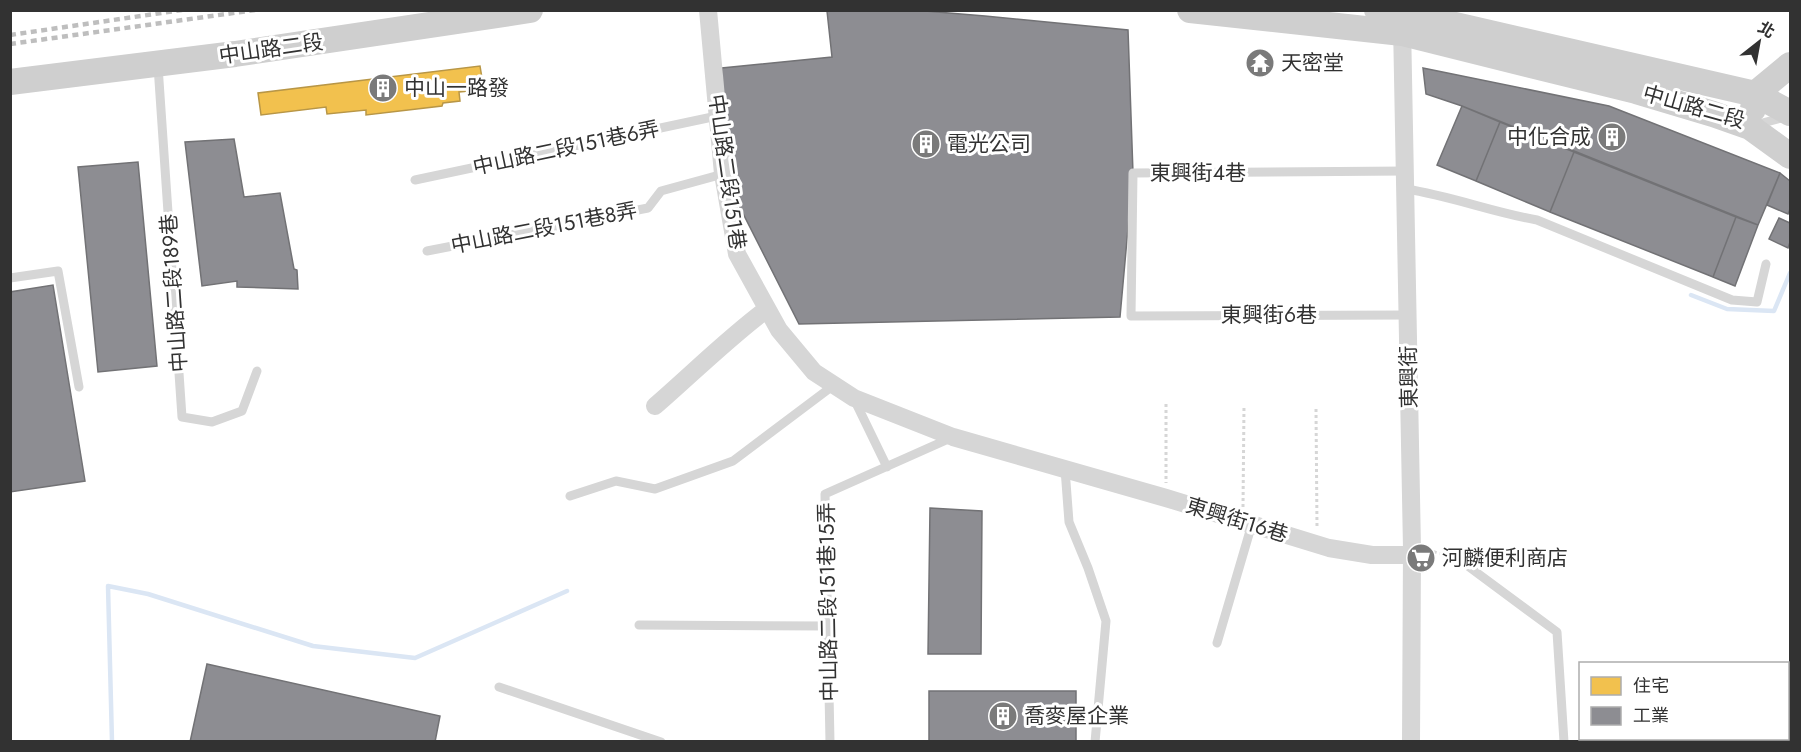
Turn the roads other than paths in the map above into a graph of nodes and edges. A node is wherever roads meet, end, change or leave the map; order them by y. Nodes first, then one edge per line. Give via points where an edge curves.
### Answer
1 (530, 10) edge
2 (708, 10) edge
3 (1190, 10) edge
4 (1377, 10) edge
5 (1402, 23) junction
6 (158, 63) junction
7 (1791, 65) edge
8 (10, 82) edge
9 (1755, 94) junction
10 (1788, 111) edge
11 (717, 116) junction
12 (1750, 127) junction
13 (1791, 156) edge
14 (723, 174) junction
15 (415, 180) dead end
16 (1406, 180) junction
17 (427, 251) dead end
18 (1766, 264) dead end
19 (10, 278) edge
20 (767, 309) junction
21 (1131, 315) joint
22 (1408, 315) junction
23 (257, 371) dead end
24 (834, 385) junction
25 (79, 387) dead end
26 (854, 398) junction
27 (655, 406) dead end
28 (954, 437) junction
29 (887, 466) junction
30 (1065, 469) junction
31 (570, 496) dead end
32 (1247, 523) junction
33 (1411, 552) junction
34 (1457, 558) road end
35 (639, 625) dead end
36 (828, 626) junction
37 (1217, 644) dead end
38 (498, 687) dead end
39 (661, 741) edge
40 (830, 741) edge
41 (1095, 741) edge
42 (1411, 741) edge
43 (1564, 741) edge

1 - 6 main road, 中山路二段
2 - 11 street, 中山路二段151巷
3 - 5 main road, 中山路二段
4 - 5 main road, 中山路二段
5 - 9 main road, 中山路二段
5 - 12 main road, 中山路二段
5 - 16 street, 東興街
6 - 8 main road, 中山路二段
6 - 23 lane, 中山路二段189巷 via 182,417 212,422 242,411
7 - 9 main road
9 - 10 main road, 中山路二段
9 - 12 main road
10 - 12 main road, 中山路二段
11 - 14 street, 中山路二段151巷
11 - 15 lane, 中山路二段151巷6弄
12 - 13 main road
14 - 17 lane, 中山路二段151巷8弄 via 661,191 648,208
14 - 20 street, 中山路二段151巷 via 737,254
16 - 18 lane via 1506,214 1537,220 1732,300 1757,302
16 - 21 lane, 東興街4巷 via 1133,173
16 - 22 street, 東興街
19 - 25 lane via 58,271
20 - 24 street, 中山路二段151巷 via 814,372
20 - 27 street
21 - 22 lane, 東興街6巷
22 - 33 street, 東興街
24 - 26 street, 中山路二段151巷
24 - 31 lane via 733,461 655,489 616,481
26 - 28 street, 中山路二段151巷
26 - 29 lane
28 - 29 lane, 中山路二段151巷15弄
28 - 30 street, 東興街16巷
29 - 36 lane, 中山路二段151巷15弄 via 825,494
30 - 32 street, 東興街16巷
30 - 41 lane via 1069,522 1106,621
32 - 33 street, 東興街16巷 via 1372,555
32 - 37 lane
33 - 42 street, 東興街
34 - 43 lane via 1557,632
35 - 36 lane
36 - 40 lane, 中山路二段151巷15弄
38 - 39 lane

